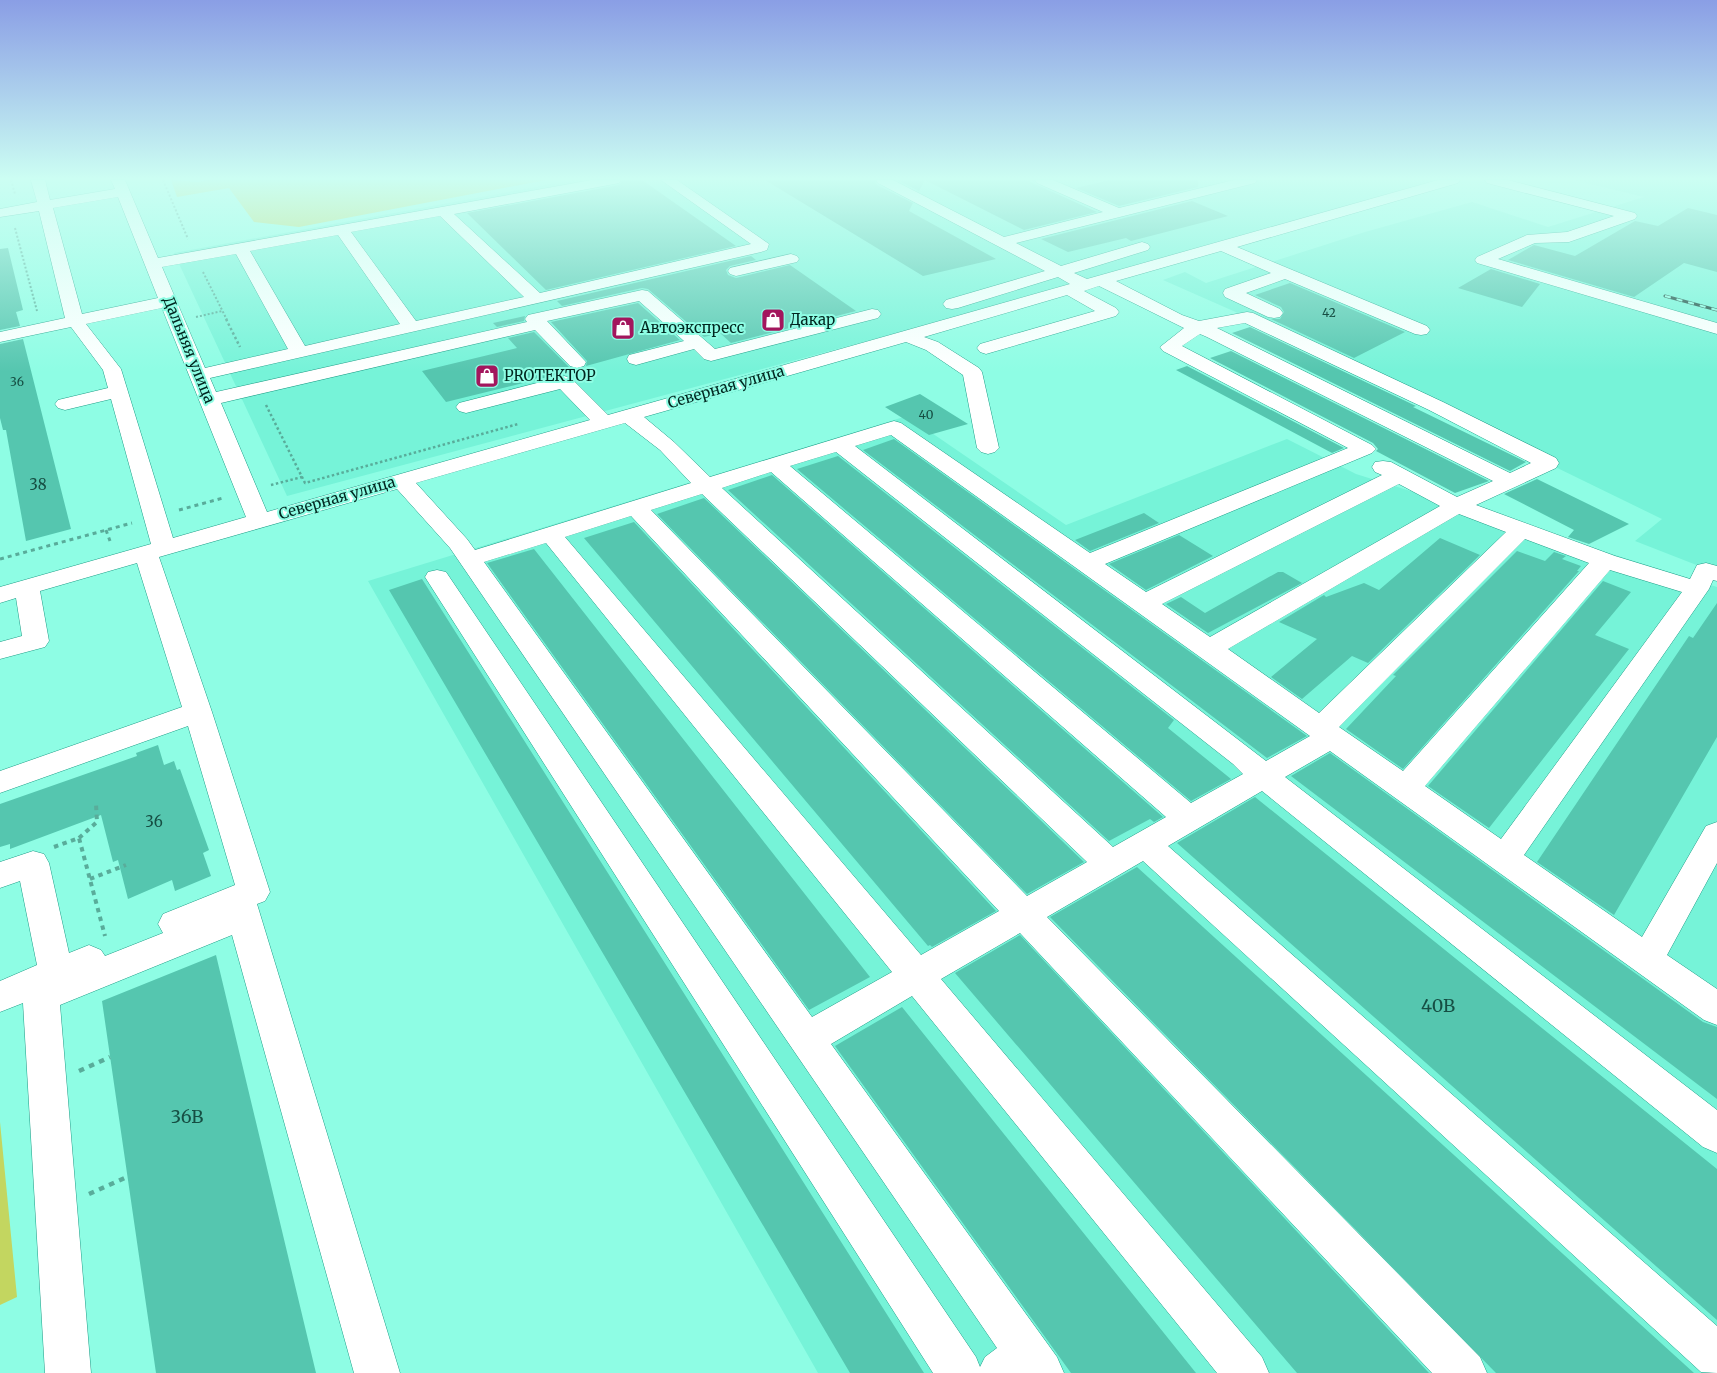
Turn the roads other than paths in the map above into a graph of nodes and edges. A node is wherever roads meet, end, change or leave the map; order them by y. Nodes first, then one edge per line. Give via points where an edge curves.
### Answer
1 (54, 244) edge
2 (145, 244) edge
3 (263, 244) edge
4 (352, 244) edge
5 (478, 244) edge
6 (761, 244) edge
7 (1006, 244) edge
8 (1228, 244) edge
9 (1518, 244) edge
10 (1222, 246) junction
11 (1142, 247) dead end
12 (241, 248) junction
13 (791, 259) dead end
14 (153, 264) junction
15 (1057, 271) junction
16 (725, 273) dead end
17 (1286, 273) junction
18 (1086, 285) junction
19 (659, 288) dead end
20 (642, 295) junction
21 (536, 299) junction
22 (169, 301) junction
23 (952, 304) dead end
24 (1274, 313) dead end
25 (872, 314) dead end
26 (540, 324) junction
27 (1198, 327) junction
28 (411, 328) junction
29 (1717, 329) edge
30 (1421, 330) dead end
31 (78, 333) junction
32 (907, 336) junction
33 (0, 337) edge
34 (697, 343) junction
35 (986, 348) dead end
36 (299, 352) junction
37 (636, 359) dead end
38 (577, 362) dead end
39 (198, 375) junction
40 (119, 392) junction
41 (209, 400) junction
42 (65, 404) dead end
43 (1436, 406) junction
44 (466, 407) dead end
45 (628, 415) junction
46 (603, 422) junction
47 (1395, 423) junction
48 (839, 444) junction
49 (1354, 447) junction
50 (988, 448) dead end
51 (775, 464) junction
52 (1398, 476) junction
53 (401, 480) junction
54 (1510, 481) junction
55 (706, 485) junction
56 (1457, 506) junction
57 (635, 507) junction
58 (259, 520) junction
59 (1522, 530) junction
60 (550, 533) junction
61 (155, 550) junction
62 (469, 558) junction
63 (1606, 561) junction
64 (1087, 563) junction
65 (438, 577) dead end
66 (1707, 582) edge
67 (27, 587) junction
68 (0, 595) edge
69 (1144, 603) junction
70 (512, 620) junction
71 (474, 632) junction
72 (1209, 649) junction
73 (0, 652) edge
74 (198, 712) junction
75 (1327, 732) junction
76 (1264, 776) junction
77 (0, 782) edge
78 (1406, 788) junction
79 (1189, 819) junction
80 (1717, 834) edge
81 (1145, 844) junction
82 (1505, 858) junction
83 (1110, 864) junction
84 (0, 876) edge
85 (241, 907) junction
86 (1023, 914) junction
87 (1647, 959) junction
88 (56, 973) junction
89 (916, 975) junction
90 (0, 997) edge
91 (1717, 1009) edge
92 (806, 1038) junction
93 (1717, 1134) edge
94 (1717, 1356) edge
95 (1023, 1367) edge
96 (68, 1373) edge
97 (377, 1373) edge
98 (960, 1373) edge
99 (1246, 1373) edge
100 (1464, 1373) edge

1 - 31 street
2 - 14 street, Дальняя улица
3 - 12 street
4 - 28 street
5 - 21 street
6 - 21 street via 761,247
7 - 15 street
8 - 10 street, Северная улица
9 - 29 street via 1483,260
10 - 17 street
10 - 18 street, Северная улица
11 - 15 street
12 - 14 street
12 - 36 street
13 - 16 street
14 - 22 street, Дальняя улица
15 - 18 street
15 - 23 street
17 - 24 street via 1231,293
17 - 30 street
18 - 27 street
18 - 32 street, Северная улица
18 - 35 street via 1110,312
19 - 20 street via 640,292
20 - 26 street via 534,319
20 - 34 street
21 - 28 street
22 - 31 street
22 - 39 street, Дальняя улица
25 - 34 street via 711,355
26 - 38 street
26 - 41 street
27 - 43 street via 1247,317
27 - 47 street
27 - 49 street via 1169,347
28 - 36 street
31 - 33 street
31 - 40 street via 112,370
32 - 45 street, Северная улица
32 - 50 street via 932,346 972,372
34 - 37 street
36 - 39 street
39 - 41 street, Дальняя улица
40 - 42 street
40 - 61 street via 157,516
41 - 58 street, Дальняя улица
43 - 47 street
43 - 54 street via 1548,463
44 - 46 street via 564,382
45 - 46 street, Северная улица
45 - 55 street via 667,446
46 - 53 street, Северная улица
47 - 49 street
47 - 54 street
48 - 51 street
48 - 64 street via 894,427
48 - 76 street
49 - 52 street
49 - 64 street
51 - 55 street
51 - 79 street
52 - 56 street
52 - 69 street
53 - 58 street, Северная улица
53 - 62 street
54 - 56 street
55 - 57 street
55 - 83 street
56 - 59 street
56 - 72 street
57 - 60 street
57 - 86 street
58 - 61 street, Северная улица
59 - 63 street
59 - 75 street via 1497,552
60 - 62 street
60 - 89 street
61 - 67 street, Северная улица
61 - 74 street
62 - 70 street
63 - 66 street
63 - 78 street
64 - 69 street
65 - 71 street
66 - 82 street
67 - 68 street, Северная улица
67 - 73 street via 36,640
69 - 72 street
70 - 71 street
70 - 92 street
71 - 98 street
72 - 75 street
74 - 77 street
74 - 85 street via 253,892
75 - 76 street
75 - 78 street
76 - 79 street
76 - 93 street
78 - 82 street
79 - 81 street
80 - 87 street
81 - 83 street
81 - 94 street
82 - 87 street
83 - 86 street
84 - 88 street via 33,863
85 - 88 street
85 - 96 street via 41,997
85 - 97 street
86 - 89 street
86 - 100 street
87 - 91 street
88 - 90 street
89 - 92 street
89 - 99 street
92 - 95 street

